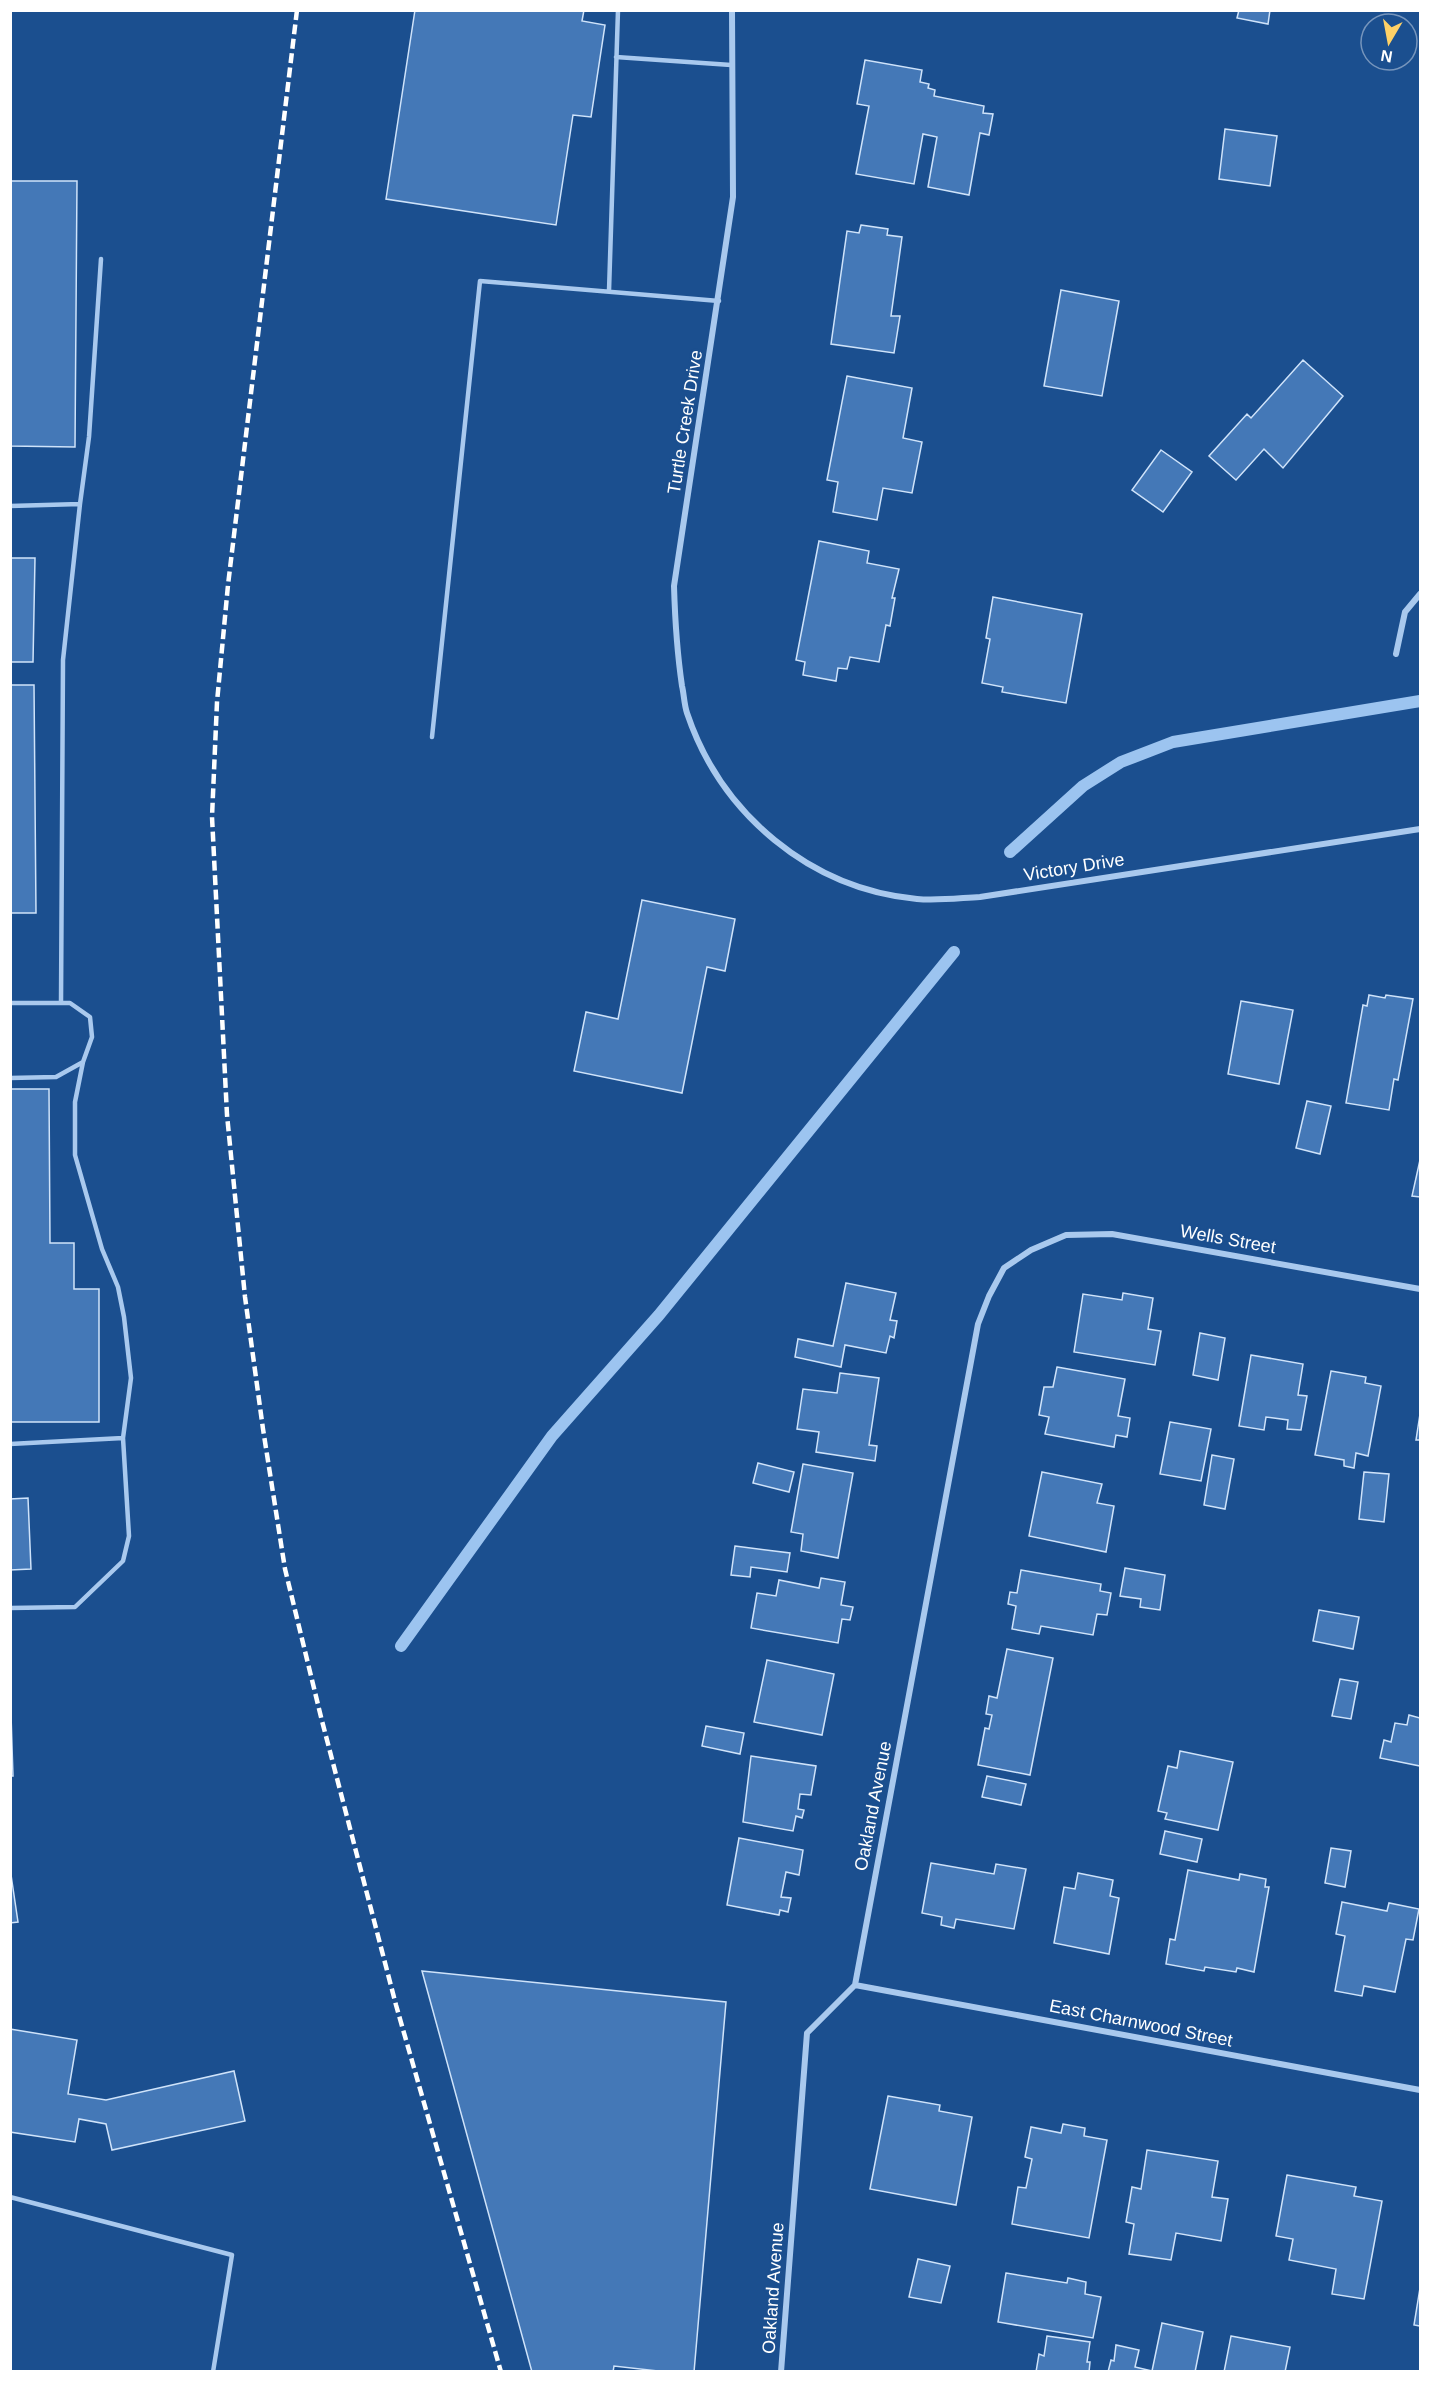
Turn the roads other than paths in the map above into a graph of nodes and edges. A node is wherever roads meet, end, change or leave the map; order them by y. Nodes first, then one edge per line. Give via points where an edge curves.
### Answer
1 (618, 10) edge
2 (732, 10) edge
3 (616, 57) junction
4 (731, 65) junction
5 (101, 259) dead end
6 (609, 291) junction
7 (719, 300) junction
8 (80, 504) junction
9 (10, 506) edge
10 (1420, 594) edge
11 (1396, 654) dead end
12 (432, 737) dead end
13 (750, 820) joint
14 (1420, 829) edge
15 (10, 1003) edge
16 (61, 1003) junction
17 (83, 1062) junction
18 (10, 1078) edge
19 (1031, 1250) joint
20 (1420, 1289) edge
21 (123, 1438) junction
22 (10, 1444) edge
23 (10, 1608) edge
24 (855, 1985) junction
25 (1420, 2090) edge
26 (10, 2197) edge
27 (213, 2372) edge
28 (781, 2372) edge

1 - 3 lane
2 - 4 street, Turtle Creek Drive
3 - 4 lane
3 - 6 lane
4 - 7 street, Turtle Creek Drive via 733,197
5 - 8 lane via 89,437
6 - 7 lane
6 - 12 lane via 480,281
7 - 13 street, Turtle Creek Drive via 674,586 676,649 686,711 712,769
8 - 9 lane
8 - 16 lane via 63,660
10 - 11 street via 1406,612
13 - 14 street, Victory Drive via 799,860 856,887 917,900 980,897
15 - 16 lane
16 - 17 lane via 70,1004 90,1017 92,1037
17 - 18 lane via 56,1077
17 - 21 lane via 75,1102 75,1155 124,1317 131,1378
19 - 20 street, Wells Street via 1066,1235 1112,1234
19 - 24 street, Oakland Avenue via 1004,1268 978,1324
21 - 22 lane
21 - 23 lane via 129,1536 123,1561 75,1607
24 - 25 street, East Charnwood Street
24 - 28 street, Oakland Avenue via 807,2033
26 - 27 lane via 232,2255

